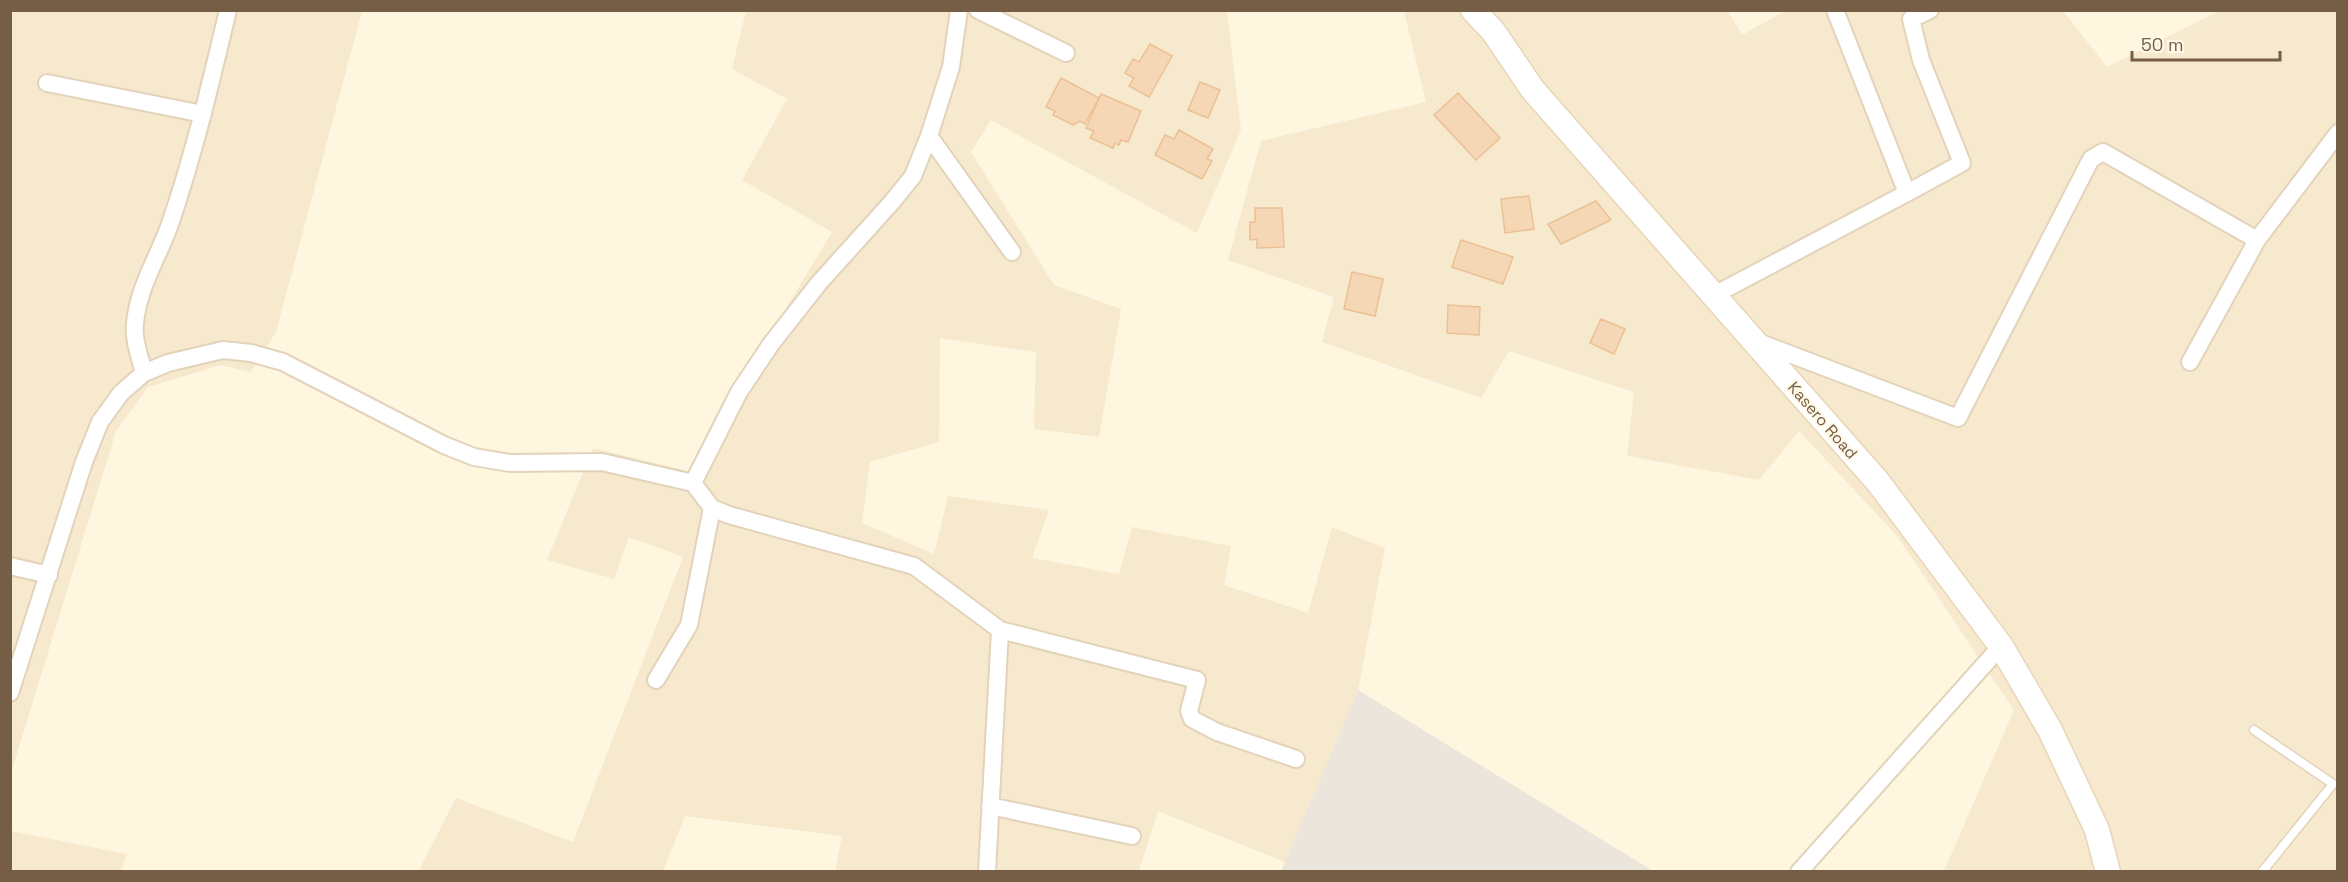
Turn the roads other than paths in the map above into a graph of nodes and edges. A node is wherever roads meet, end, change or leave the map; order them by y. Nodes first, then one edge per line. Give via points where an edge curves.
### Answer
1 (228, 10) edge
2 (959, 10) edge
3 (978, 10) edge
4 (1473, 10) edge
5 (1835, 10) edge
6 (1930, 10) edge
7 (1066, 53) dead end
8 (47, 83) dead end
9 (203, 114) junction
10 (2337, 133) edge
11 (929, 136) junction
12 (1907, 193) junction
13 (2257, 240) junction
14 (1012, 252) dead end
15 (1714, 295) junction
16 (1753, 340) junction
17 (2190, 362) dead end
18 (144, 373) junction
19 (693, 483) junction
20 (712, 508) junction
21 (10, 566) edge
22 (49, 575) junction
23 (1000, 630) junction
24 (2001, 646) junction
25 (656, 680) dead end
26 (10, 693) edge
27 (2254, 730) dead end
28 (1296, 759) dead end
29 (990, 806) junction
30 (1132, 836) dead end
31 (987, 872) edge
32 (1799, 872) edge
33 (2108, 872) edge
34 (2262, 872) edge

1 - 9 street
2 - 11 street via 951,67
3 - 7 street
4 - 15 street, Kasero Road via 1493,31 1533,90
5 - 12 street
6 - 12 street via 1911,19 1921,60 1962,163
8 - 9 street
9 - 18 street via 169,226 140,299 135,340
10 - 13 street
11 - 14 street
11 - 19 street via 913,176 819,283 739,392
12 - 15 street
13 - 16 street via 2103,152 2091,159 1958,418
13 - 17 street
15 - 16 street, Kasero Road
16 - 24 street, Kasero Road via 1878,482
18 - 19 street via 223,350 251,353 283,362 474,457 510,464 602,462
18 - 22 street via 121,393 100,422
19 - 20 street
20 - 23 street via 914,566
20 - 25 street via 689,625
21 - 22 street
22 - 26 street
23 - 28 street via 1197,680 1189,711 1192,719 1217,732
23 - 29 street
24 - 32 street
24 - 33 street, Kasero Road via 2050,730 2097,830
27 - 34 lane via 2333,784
29 - 30 street
29 - 31 street

